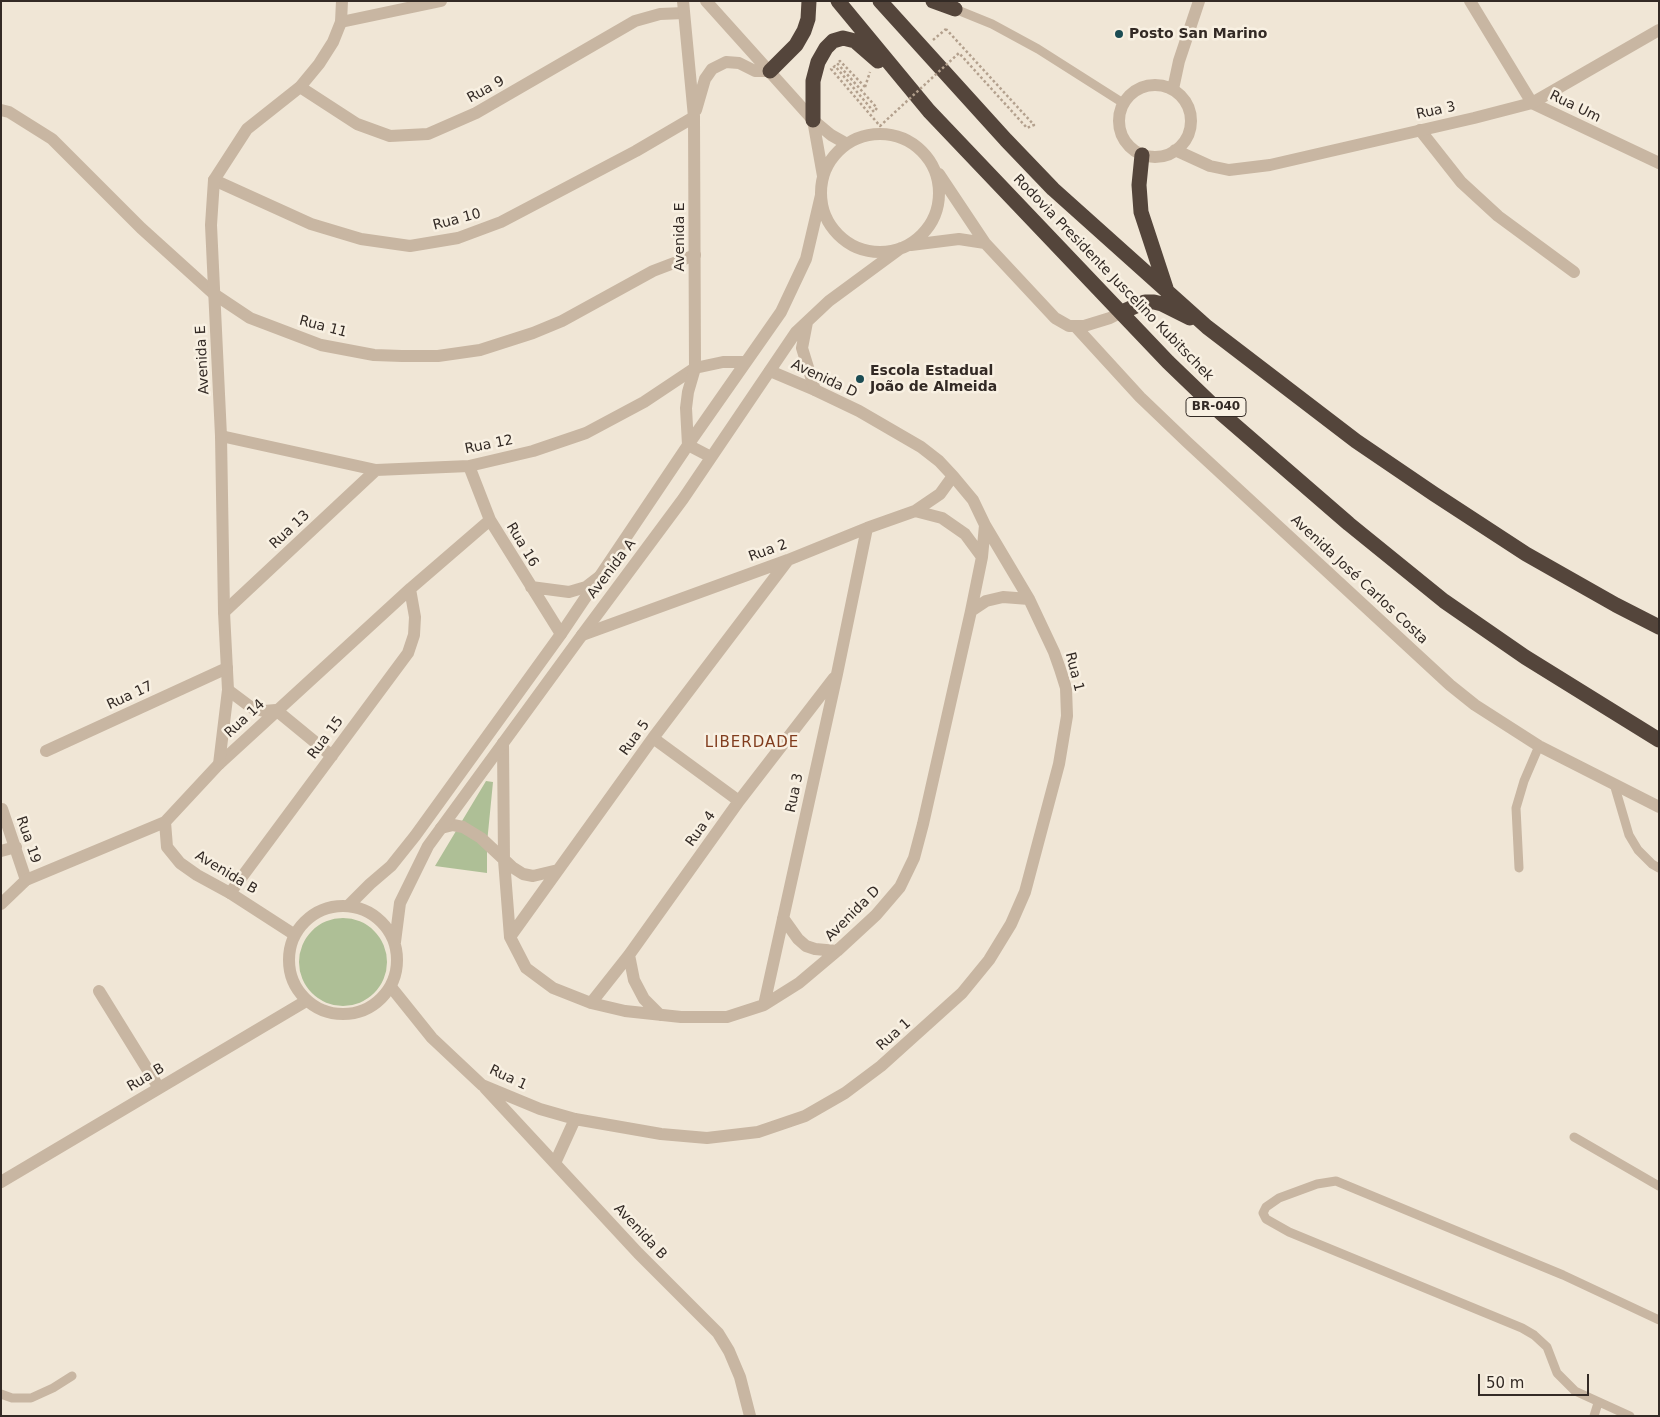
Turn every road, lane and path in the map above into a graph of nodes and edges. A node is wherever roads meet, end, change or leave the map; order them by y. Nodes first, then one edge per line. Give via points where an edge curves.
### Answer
1 (342, 1) edge
2 (441, 1) edge
3 (706, 1) edge
4 (809, 1) edge
5 (838, 1) edge
6 (880, 1) edge
7 (933, 1) edge
8 (1199, 1) edge
9 (1470, 1) edge
10 (952, 5) edge
11 (683, 7) edge
12 (341, 22) junction
13 (946, 29) dead end
14 (1659, 30) edge
15 (770, 71) junction
16 (300, 87) junction
17 (865, 87) dead end
18 (1168, 87) junction
19 (1123, 103) junction
20 (1532, 103) junction
21 (1, 110) edge
22 (929, 111) junction
23 (694, 117) junction
24 (813, 120) junction
25 (1420, 130) junction
26 (847, 144) junction
27 (1179, 146) junction
28 (1142, 155) junction
29 (1659, 163) edge
30 (933, 166) junction
31 (824, 176) junction
32 (214, 180) junction
33 (821, 195) junction
34 (985, 243) junction
35 (903, 247) junction
36 (695, 255) junction
37 (1574, 272) dead end
38 (1166, 289) junction
39 (214, 294) junction
40 (1122, 312) junction
41 (807, 322) junction
42 (1075, 326) junction
43 (1207, 327) junction
44 (745, 362) junction
45 (695, 368) junction
46 (770, 371) junction
47 (815, 390) junction
48 (221, 436) junction
49 (688, 445) junction
50 (711, 457) junction
51 (469, 466) junction
52 (376, 470) junction
53 (954, 476) junction
54 (915, 511) junction
55 (490, 520) junction
56 (985, 525) junction
57 (867, 528) junction
58 (982, 556) junction
59 (788, 560) junction
60 (600, 576) junction
61 (531, 587) junction
62 (410, 589) junction
63 (1029, 600) junction
64 (971, 611) junction
65 (224, 612) junction
66 (1659, 627) edge
67 (561, 634) junction
68 (582, 635) junction
69 (227, 668) junction
70 (837, 674) junction
71 (228, 690) junction
72 (276, 710) junction
73 (654, 738) junction
74 (1659, 740) edge
75 (503, 743) junction
76 (1539, 746) junction
77 (46, 751) dead end
78 (332, 756) junction
79 (219, 764) junction
80 (1614, 784) junction
81 (739, 801) junction
82 (1659, 807) edge
83 (2, 809) edge
84 (165, 822) junction
85 (441, 828) junction
86 (16, 847) junction
87 (1, 851) edge
88 (504, 860) junction
89 (1519, 868) dead end
90 (1659, 868) edge
91 (558, 870) junction
92 (26, 880) junction
93 (230, 893) junction
94 (1, 904) edge
95 (348, 906) junction
96 (783, 918) junction
97 (295, 935) junction
98 (510, 937) junction
99 (395, 942) junction
100 (837, 951) junction
101 (629, 955) junction
102 (391, 988) junction
103 (99, 991) dead end
104 (306, 1001) junction
105 (591, 1003) junction
106 (764, 1005) junction
107 (660, 1015) junction
108 (482, 1085) junction
109 (159, 1088) junction
110 (575, 1119) junction
111 (1574, 1137) dead end
112 (555, 1163) junction
113 (1, 1182) edge
114 (1659, 1186) edge
115 (1659, 1320) edge
116 (72, 1376) dead end
117 (1, 1394) edge
118 (1598, 1403) junction
119 (750, 1416) edge
120 (1594, 1416) edge
121 (1630, 1416) edge

1 - 12 street, Avenida E
2 - 12 street
3 - 15 street
4 - 15 highway via 808,19 800,38
5 - 22 highway, Rodovia Presidente Juscelino Kubitschek / BR-040
6 - 38 highway, Rodovia Presidente Juscelino Kubitschek via 1053,188
7 - 10 highway
8 - 18 street
9 - 20 street, Rua Um
10 - 19 lane via 1038,49
11 - 16 street, Rua 9 via 635,21 476,113 428,134 390,136 357,124
11 - 23 street, Avenida E
12 - 16 street, Avenida E via 333,42
13 - 17 path, bridge via 1034,124 1027,128 959,54 880,126 831,69 836,66 874,112 877,108 837,63 840,61
14 - 20 street, Rua 3
15 - 23 street via 756,71 739,63 726,62 712,69 705,79
15 - 24 street
16 - 32 street, Avenida E via 247,129
18 - 19 street via 1151,85 1140,88
18 - 27 street via 1182,97 1189,108 1190,131
19 - 28 street via 1119,115 1123,139
20 - 25 street, Rua 3
20 - 29 street, Rua Um
21 - 39 street, Rua 11 via 52,139 141,228
22 - 24 highway via 866,50 855,41 843,38 826,48 818,62 813,81
22 - 40 highway, Rodovia Presidente Juscelino Kubitschek / BR-040
23 - 32 street, Rua 10 via 636,152 501,222 458,238 410,246 361,239 311,224
23 - 36 street, Avenida E
24 - 26 street
24 - 31 street
25 - 27 street, Rua 3 via 1270,165 1228,170 1204,163
25 - 37 street via 1461,182 1498,216
26 - 30 street via 865,136 885,134 904,139 921,150
26 - 31 street via 832,158
27 - 28 street via 1159,157
28 - 38 highway via 1141,212
30 - 34 street, Avenida José Carlos Costa
30 - 35 street via 939,185 938,205 931,223 918,238
31 - 33 street
32 - 39 street, Avenida E via 211,225
33 - 35 street via 824,213 833,229 847,242 864,250 882,252
33 - 44 street, Avenida A via 806,259 781,312
34 - 35 street via 959,239
34 - 42 street, Avenida José Carlos Costa via 1055,318 1063,324
35 - 41 street, Avenida A via 829,301
36 - 39 street, Rua 11 via 653,271 595,304 533,333 480,350 438,356 374,355 321,345 250,318
36 - 45 street, Avenida E
38 - 43 highway, Rodovia Presidente Juscelino Kubitschek
39 - 48 street, Avenida E
40 - 42 street via 1084,326
40 - 43 highway via 1145,302 1154,302
40 - 74 highway, Rodovia Presidente Juscelino Kubitschek / BR-040 via 1222,414 1399,566 1501,641
41 - 46 street, Avenida A via 796,332
41 - 47 street via 802,348
42 - 76 street, Avenida José Carlos Costa via 1140,397 1187,442 1450,685
43 - 66 highway, Rodovia Presidente Juscelino Kubitschek via 1356,441 1434,494 1526,554
44 - 45 street, Rua 12 via 724,362
44 - 49 street, Avenida A
45 - 49 street, Avenida E via 686,408
45 - 51 street, Rua 12 via 644,402 586,433 532,451
46 - 47 street, Avenida D
46 - 50 street, Avenida A
47 - 53 street, Avenida D via 859,411 921,448
48 - 52 street, Rua 12
48 - 65 street, Avenida E
49 - 50 street
49 - 60 street, Avenida A
50 - 68 street, Avenida A
51 - 52 street, Rua 12
51 - 55 street, Rua 16
52 - 65 street, Rua 13
53 - 54 street, Rua 2 via 940,494
53 - 56 street, Avenida D via 973,500
54 - 57 street, Rua 2
54 - 58 street via 942,518 965,534
55 - 61 street, Rua 16
55 - 62 street, Rua 14
56 - 58 street, Avenida D
56 - 63 street, Rua 1
57 - 59 street, Rua 2
57 - 70 street, Rua 3
58 - 64 street, Avenida D
59 - 68 street, Rua 2
59 - 73 street, Rua 5
60 - 61 street via 586,587 569,592
60 - 67 street, Avenida A
61 - 67 street, Rua 16
62 - 72 street, Rua 14
62 - 78 street, Rua 15 via 415,617 408,653
63 - 64 street via 1003,597 986,600
63 - 110 street, Rua 1 via 1054,652 1066,688 1067,716 1059,764 1026,892 989,960 962,993 881,1066 845,1093 805,1116 758,1132 707,1138 661,1134
64 - 100 street, Avenida D via 914,858 900,887 876,915
65 - 69 street, Avenida E
67 - 95 street, Avenida A via 415,836 391,866
68 - 75 street, Avenida A
69 - 71 street, Avenida E
69 - 77 street, Rua 17
70 - 81 street, Rua 4
70 - 96 street, Rua 3
71 - 72 street via 252,708
71 - 79 street, Avenida E
72 - 78 street
72 - 79 street, Rua 14
73 - 81 street
73 - 91 street, Rua 5
75 - 85 street, Avenida A
75 - 88 street, Avenida D
76 - 80 street, Avenida José Carlos Costa
76 - 89 lane via 1516,808
78 - 93 street, Rua 15
79 - 84 street, Rua 14
80 - 82 street, Avenida José Carlos Costa
80 - 90 lane via 1629,835 1638,850
81 - 101 street, Rua 4
83 - 86 street, Rua 19
84 - 92 street, Rua 14
84 - 93 street, Avenida B via 167,847 180,863
85 - 88 street via 464,827
85 - 99 street, Avenida A via 428,846 400,903
86 - 87 street
86 - 92 street, Rua 19
88 - 91 street via 522,874 533,876
88 - 98 street, Avenida D
91 - 98 street, Rua 5
92 - 94 street, Rua 14
93 - 97 street, Avenida B
95 - 97 street via 331,907 316,913 302,924
95 - 99 street via 363,909 377,917
96 - 100 street via 806,946 815,950
96 - 106 street, Rua 3
97 - 104 street via 288,954 289,971 295,988
98 - 105 street, Avenida D via 526,968 553,988
99 - 102 street via 397,970
100 - 106 street, Avenida D via 799,983
101 - 105 street, Rua 4
101 - 107 street via 634,980 644,999
102 - 104 street via 370,1008 354,1014 328,1013
102 - 108 street, Rua 1 via 432,1038
103 - 109 street
104 - 109 street, Rua B
105 - 107 street, Avenida D
106 - 107 street, Avenida D via 727,1017
108 - 110 street, Rua 1 via 540,1109
108 - 112 street, Avenida B
109 - 113 street, Rua B
110 - 112 street
111 - 114 lane
112 - 119 street, Avenida B via 718,1334 730,1351
115 - 118 lane via 1563,1275 1336,1181 1317,1184 1279,1198 1266,1207 1263,1213 1266,1219 1289,1232 1534,1335 1547,1347 1557,1373 1575,1391
116 - 117 lane via 31,1398 12,1398
118 - 120 lane
118 - 121 lane

